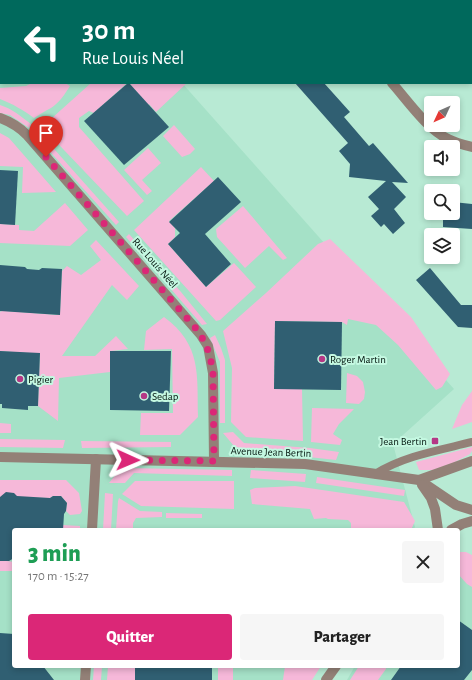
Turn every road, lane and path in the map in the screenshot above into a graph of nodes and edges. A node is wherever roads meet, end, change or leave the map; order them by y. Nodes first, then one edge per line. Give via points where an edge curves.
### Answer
1 (393, 84) edge
2 (0, 118) edge
3 (472, 147) edge
4 (472, 442) edge
5 (0, 457) edge
6 (96, 459) junction
7 (214, 461) junction
8 (472, 461) edge
9 (375, 474) junction
10 (419, 480) junction
11 (472, 510) edge
12 (472, 521) edge
13 (92, 528) edge
14 (438, 528) edge
15 (455, 528) edge
16 (86, 668) edge
17 (335, 668) edge
18 (85, 680) edge
19 (326, 680) edge

1 - 3 street via 446,139
2 - 7 street, Rue Louis Néel via 9,121 27,135 208,346 213,373
4 - 9 lane via 411,458
5 - 6 street, Avenue Jean Bertin
6 - 7 street, Avenue Jean Bertin
6 - 13 street
7 - 9 street, Avenue Jean Bertin via 306,464
8 - 10 street, Avenue Jean Bertin
9 - 10 street, Avenue Jean Bertin
10 - 11 street, Avenue Jean Bertin via 456,505
10 - 14 street via 431,498
12 - 15 street
16 - 18 street
17 - 19 street

